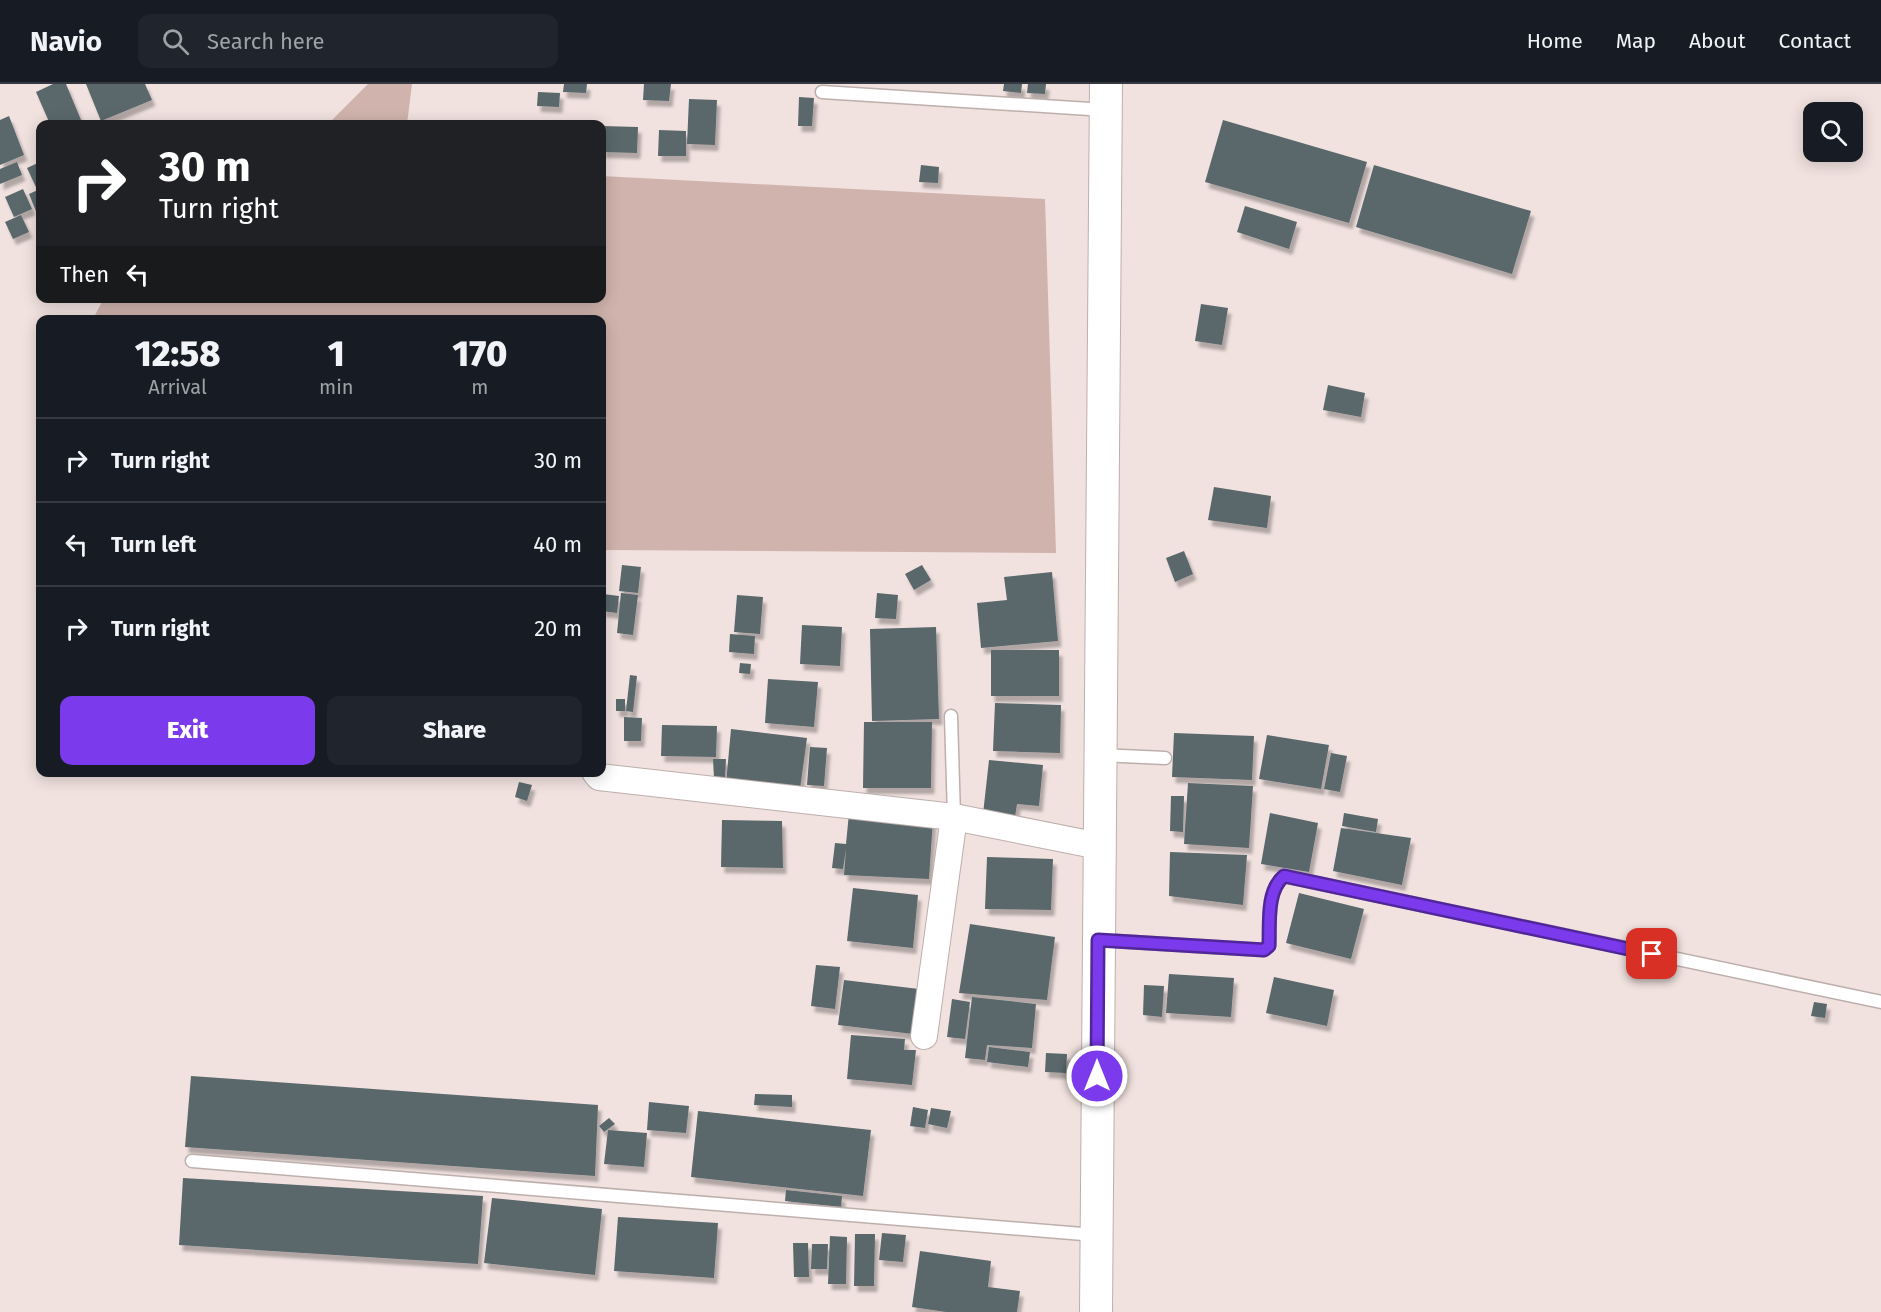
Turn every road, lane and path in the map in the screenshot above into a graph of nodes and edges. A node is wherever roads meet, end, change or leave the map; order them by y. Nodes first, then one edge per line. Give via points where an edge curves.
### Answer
1 (822, 92) dead end
2 (1106, 97) edge
3 (951, 716) dead end
4 (1100, 755) junction
5 (1165, 758) dead end
6 (599, 777) edge
7 (954, 817) junction
8 (1099, 846) junction
9 (1098, 940) junction
10 (1881, 1002) edge
11 (924, 1036) dead end
12 (192, 1161) dead end
13 (1096, 1235) junction
14 (1096, 1312) edge

1 - 2 lane
2 - 4 street
3 - 7 lane
4 - 5 lane
4 - 8 street
6 - 7 street
7 - 8 street
7 - 11 street
8 - 9 street
9 - 10 lane via 1264,950 1269,946 1275,883 1284,876
9 - 13 street
12 - 13 lane
13 - 14 street

